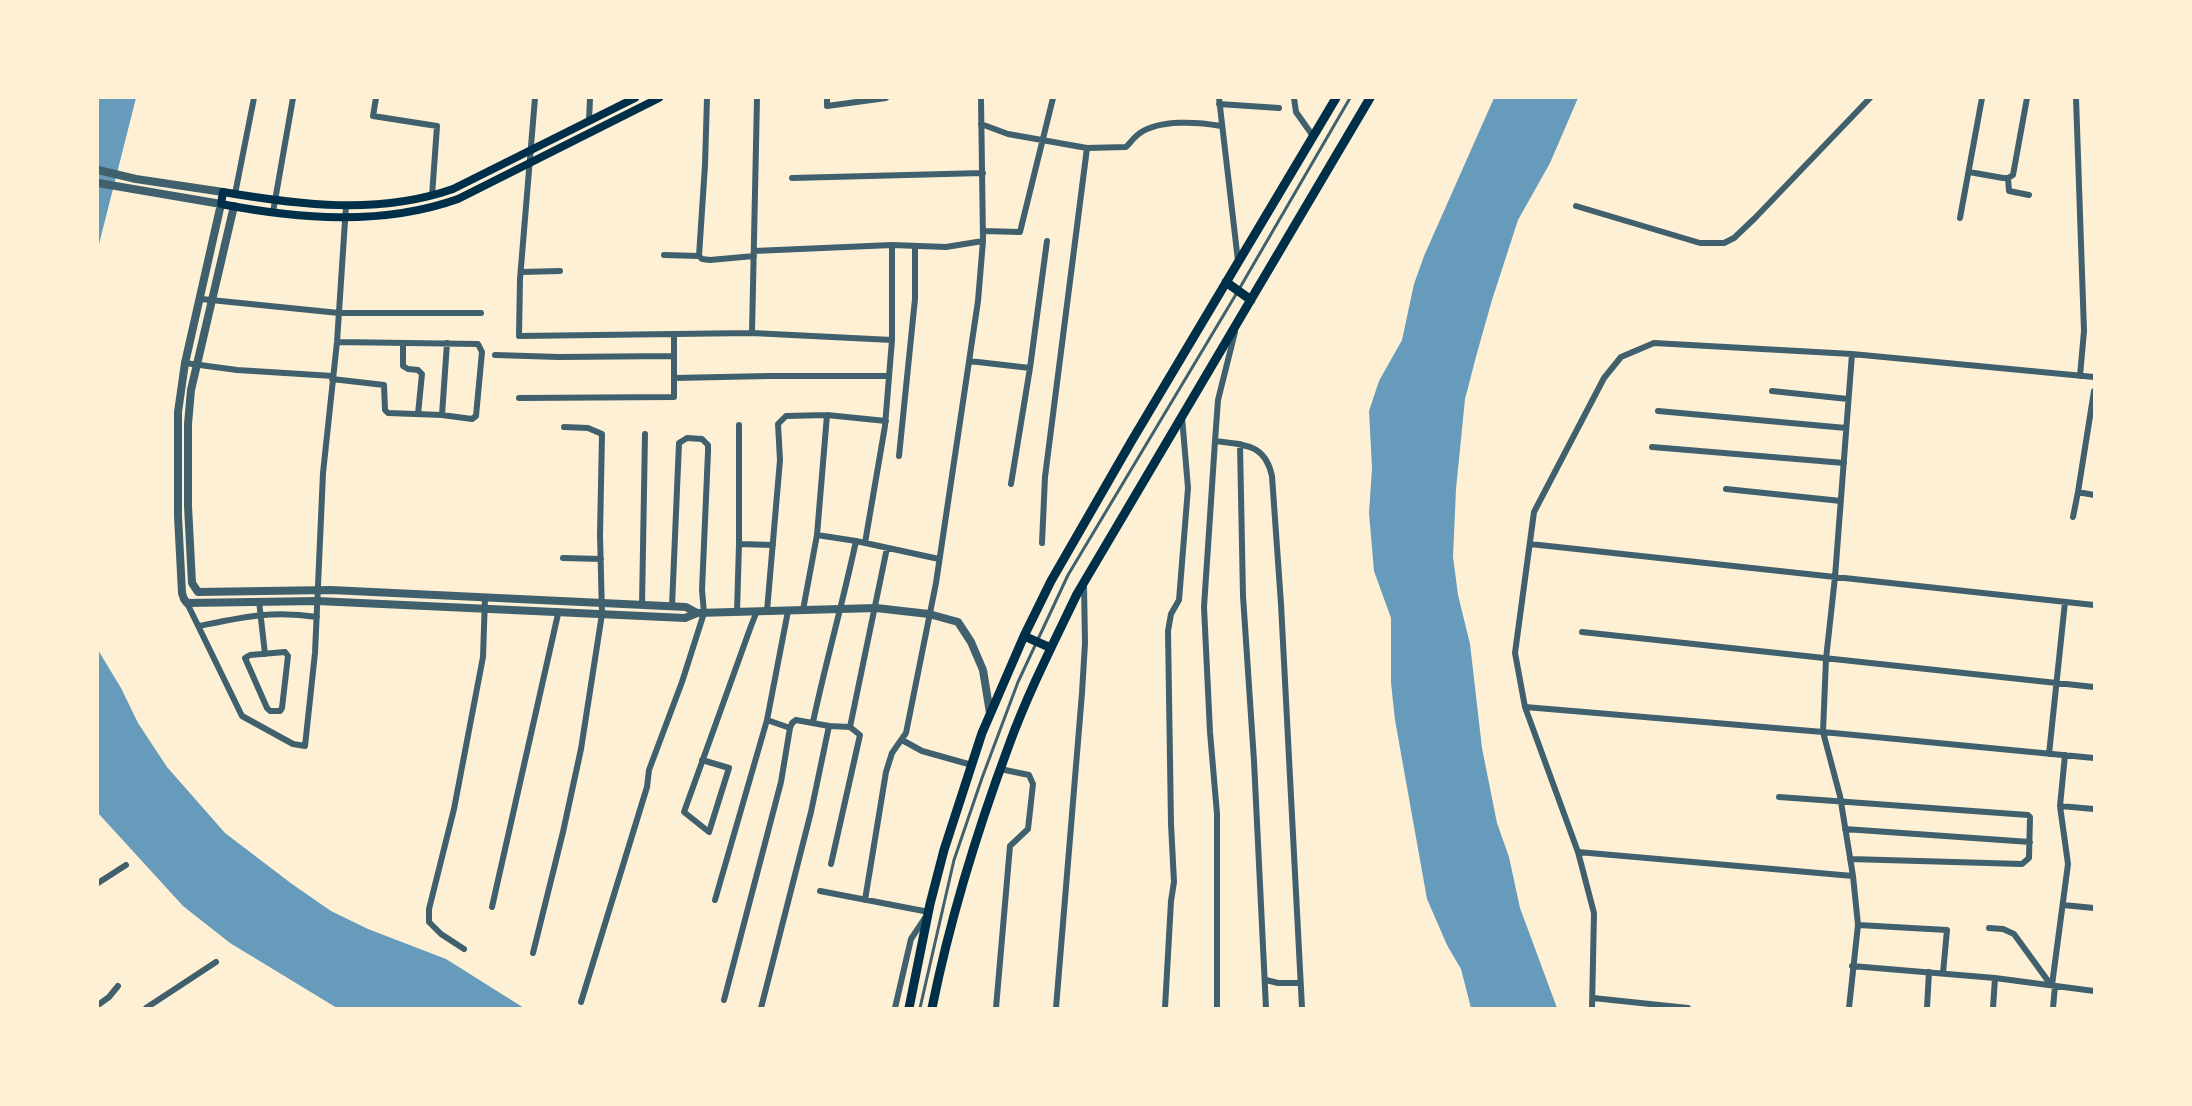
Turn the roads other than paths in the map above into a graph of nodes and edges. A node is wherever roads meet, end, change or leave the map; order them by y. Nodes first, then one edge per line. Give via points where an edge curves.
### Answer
1 (254, 98) edge
2 (293, 98) edge
3 (376, 98) edge
4 (535, 98) edge
5 (590, 98) edge
6 (635, 98) edge
7 (659, 98) edge
8 (706, 98) edge
9 (757, 98) edge
10 (827, 98) edge
11 (886, 98) edge
12 (981, 98) edge
13 (1053, 98) edge
14 (1294, 98) edge
15 (1336, 98) edge
16 (1350, 98) edge
17 (1370, 98) edge
18 (1869, 98) edge
19 (1982, 98) edge
20 (2027, 98) edge
21 (2076, 98) edge
22 (869, 99) edge
23 (1219, 101) edge
24 (1279, 108) dead end
25 (589, 121) junction
26 (981, 124) junction
27 (1221, 126) junction
28 (1313, 136) junction
29 (1044, 140) junction
30 (1088, 148) junction
31 (531, 151) junction
32 (530, 162) junction
33 (98, 170) edge
34 (1969, 172) junction
35 (983, 173) junction
36 (792, 178) dead end
37 (2008, 178) junction
38 (98, 183) edge
39 (223, 192) junction
40 (235, 194) junction
41 (2029, 195) dead end
42 (432, 196) junction
43 (275, 201) junction
44 (221, 204) junction
45 (234, 206) junction
46 (346, 206) junction
47 (1576, 206) dead end
48 (273, 212) junction
49 (345, 217) junction
50 (1959, 218) dead end
51 (983, 231) junction
52 (983, 241) junction
53 (1047, 241) dead end
54 (892, 245) junction
55 (915, 246) junction
56 (754, 253) junction
57 (664, 255) dead end
58 (699, 256) junction
59 (1239, 262) junction
60 (560, 271) dead end
61 (521, 272) junction
62 (1226, 282) junction
63 (1238, 291) junction
64 (201, 299) junction
65 (1251, 300) junction
66 (212, 301) junction
67 (339, 313) junction
68 (480, 313) dead end
69 (1236, 324) junction
70 (752, 333) junction
71 (674, 336) junction
72 (892, 340) junction
73 (338, 342) junction
74 (403, 343) junction
75 (447, 343) junction
76 (1852, 354) junction
77 (495, 355) dead end
78 (674, 356) junction
79 (969, 361) junction
80 (185, 363) junction
81 (196, 365) junction
82 (1030, 368) junction
83 (889, 376) junction
84 (2080, 376) junction
85 (2094, 377) edge
86 (332, 378) junction
87 (674, 378) junction
88 (1772, 391) dead end
89 (2094, 391) edge
90 (519, 398) dead end
91 (1848, 399) junction
92 (1658, 411) dead end
93 (418, 414) junction
94 (442, 415) junction
95 (827, 415) junction
96 (1182, 416) junction
97 (886, 421) junction
98 (739, 425) dead end
99 (564, 427) dead end
100 (1846, 428) junction
101 (645, 434) dead end
102 (1215, 441) junction
103 (1240, 444) junction
104 (1652, 447) dead end
105 (899, 456) dead end
106 (1844, 463) junction
107 (1011, 484) dead end
108 (1726, 489) dead end
109 (2078, 492) junction
110 (2094, 495) edge
111 (1840, 501) junction
112 (2073, 517) dead end
113 (817, 536) junction
114 (856, 541) junction
115 (865, 543) junction
116 (1042, 543) dead end
117 (739, 544) junction
118 (1530, 544) junction
119 (773, 545) junction
120 (887, 549) junction
121 (563, 558) dead end
122 (601, 559) junction
123 (939, 559) junction
124 (1835, 577) junction
125 (1084, 582) junction
126 (318, 590) junction
127 (485, 598) junction
128 (317, 601) junction
129 (259, 602) junction
130 (2065, 602) junction
131 (187, 603) junction
132 (603, 603) junction
133 (642, 605) junction
134 (2094, 605) edge
135 (672, 606) junction
136 (876, 608) junction
137 (484, 610) junction
138 (788, 610) junction
139 (802, 610) junction
140 (841, 610) junction
141 (757, 611) junction
142 (768, 611) junction
143 (737, 612) junction
144 (701, 613) junction
145 (261, 614) junction
146 (558, 614) junction
147 (602, 614) junction
148 (929, 614) junction
149 (317, 617) junction
150 (200, 626) junction
151 (1582, 632) dead end
152 (1024, 636) junction
153 (1037, 642) junction
154 (1051, 648) junction
155 (265, 654) junction
156 (1826, 658) junction
157 (2057, 683) junction
158 (2094, 687) edge
159 (1525, 707) junction
160 (990, 713) junction
161 (767, 720) junction
162 (813, 722) junction
163 (830, 726) junction
164 (850, 727) junction
165 (790, 728) junction
166 (1823, 732) junction
167 (902, 740) junction
168 (2049, 754) junction
169 (2065, 755) junction
170 (2094, 758) edge
171 (702, 760) junction
172 (972, 765) junction
173 (1000, 770) junction
174 (1779, 797) dead end
175 (1841, 803) junction
176 (2060, 806) junction
177 (2094, 809) edge
178 (1845, 829) junction
179 (2030, 842) junction
180 (1578, 852) junction
181 (1850, 859) junction
182 (831, 864) dead end
183 (126, 865) dead end
184 (1853, 876) junction
185 (98, 884) edge
186 (820, 891) dead end
187 (715, 900) dead end
188 (865, 900) junction
189 (2063, 905) junction
190 (492, 907) dead end
191 (2094, 908) edge
192 (929, 912) junction
193 (1858, 925) junction
194 (1989, 928) dead end
195 (464, 949) dead end
196 (533, 953) dead end
197 (216, 962) dead end
198 (1852, 966) junction
199 (1929, 972) junction
200 (1943, 973) junction
201 (1995, 978) junction
202 (1266, 980) junction
203 (1300, 983) junction
204 (118, 986) dead end
205 (2053, 986) junction
206 (2094, 991) edge
207 (1593, 998) junction
208 (724, 1000) dead end
209 (581, 1002) dead end
210 (98, 1005) edge
211 (146, 1008) edge
212 (761, 1008) edge
213 (895, 1008) edge
214 (909, 1008) edge
215 (920, 1008) edge
216 (932, 1008) edge
217 (996, 1008) edge
218 (1056, 1008) edge
219 (1165, 1008) edge
220 (1217, 1008) edge
221 (1266, 1008) edge
222 (1302, 1008) edge
223 (1592, 1008) edge
224 (1688, 1008) edge
225 (1849, 1008) edge
226 (1927, 1008) edge
227 (1993, 1008) edge
228 (2053, 1008) edge

1 - 40 street
2 - 43 street
3 - 42 street via 373,116 437,126
4 - 31 street
5 - 25 street
6 - 25 main road
7 - 32 main road
8 - 58 street
9 - 56 street
10 - 22 street via 827,106
11 - 22 street
12 - 26 street
13 - 29 street
14 - 28 street via 1296,112
15 - 28 main road
16 - 63 lane
17 - 65 main road
18 - 47 street via 1755,219 1724,243 1700,243
19 - 34 street
20 - 37 street via 2013,175
21 - 84 street via 2084,331
23 - 24 street
23 - 27 street
25 - 31 main road
26 - 29 street via 1008,134
26 - 35 street
27 - 30 street via 1192,121 1169,124 1141,132 1126,147
27 - 59 street
28 - 59 main road
29 - 30 street
29 - 51 street via 1020,232
30 - 116 street via 1045,477
31 - 32 street
31 - 42 main road
32 - 49 main road via 458,200 435,207
32 - 61 street
33 - 39 street
34 - 37 street
34 - 50 street
35 - 36 street
35 - 51 street
37 - 41 street via 2009,191
38 - 44 street
39 - 40 main road
39 - 44 main road
40 - 43 main road
40 - 45 main road
42 - 46 main road
43 - 46 main road
43 - 48 street
44 - 45 main road
44 - 64 street
45 - 48 main road
45 - 66 street
46 - 49 street
48 - 49 main road
49 - 67 street
51 - 52 street
52 - 55 street via 946,248
52 - 79 street
53 - 82 street
54 - 55 street
54 - 56 street
54 - 72 street
55 - 105 street via 915,299
56 - 58 street via 705,260
56 - 70 street
57 - 58 street
59 - 62 main road
60 - 61 street
61 - 71 street via 519,336
62 - 63 main road
62 - 152 main road via 1051,581
63 - 65 main road
63 - 153 lane via 1068,575
64 - 66 street
64 - 80 street
65 - 69 main road
66 - 67 street
66 - 81 street
67 - 68 street
67 - 73 street
69 - 96 main road
69 - 102 street via 1218,400
70 - 71 street
70 - 72 street
71 - 78 street
72 - 83 street
73 - 74 street
73 - 86 street
74 - 75 street
74 - 93 street via 403,366 422,374
75 - 94 street
75 - 94 street via 478,344 482,352 476,416 472,419
76 - 84 street
76 - 91 street
76 - 118 street via 1654,344 1621,357 1604,378 1534,513
77 - 78 street
78 - 87 street
79 - 82 street
79 - 123 street
80 - 81 street
80 - 131 street via 177,454 182,593
81 - 86 street
81 - 126 street via 188,424 193,587 198,592
82 - 107 street
83 - 87 street
83 - 97 street
84 - 85 street
86 - 93 street via 383,384 386,412
86 - 126 street
87 - 90 street via 674,397
88 - 91 street
89 - 109 street
91 - 100 street
92 - 100 street
93 - 94 street
95 - 97 street
95 - 113 street
95 - 119 street via 786,416 778,424 780,460
96 - 125 main road
96 - 219 street via 1188,488 1179,600 1168,631 1174,882
97 - 115 street
98 - 117 street
99 - 122 street via 588,428 602,434
100 - 106 street
101 - 133 street
102 - 103 street
102 - 220 street via 1204,607 1217,814
103 - 202 street via 1243,596
103 - 203 street via 1261,452 1272,476
104 - 106 street
106 - 111 street
108 - 111 street
109 - 110 street
109 - 112 street
111 - 124 street
113 - 114 street
113 - 139 street
114 - 115 street
114 - 140 street
115 - 120 street
117 - 119 street
117 - 143 street
118 - 124 street
118 - 159 street via 1515,653
119 - 142 street
120 - 123 street
120 - 136 street
121 - 122 street
122 - 132 street
123 - 148 street
124 - 130 street
124 - 156 street
125 - 154 main road
125 - 218 street via 1082,693
126 - 127 street
126 - 128 street
127 - 132 street
127 - 137 street
128 - 129 street
128 - 137 street
128 - 149 street
129 - 131 street
129 - 145 street
130 - 134 street
130 - 157 street
131 - 150 street
132 - 133 street
132 - 147 street
133 - 135 street
135 - 144 street
135 - 144 street via 679,443 687,438 702,439 708,452
136 - 140 street
136 - 148 street
136 - 164 street
137 - 146 street
137 - 195 street via 483,657 454,809 429,909 429,922
138 - 139 street
138 - 142 street
138 - 161 street
139 - 140 street
140 - 162 street
141 - 142 street
141 - 143 street
141 - 171 street
143 - 144 street
144 - 147 street via 685,618
144 - 209 street via 682,682 649,770
145 - 149 street
145 - 150 street
145 - 155 street
146 - 147 street
146 - 190 street
147 - 196 street via 581,749
148 - 160 street via 958,622 971,642 983,670
148 - 167 street
149 - 150 street via 303,746 242,716
151 - 156 street
152 - 153 main road
152 - 160 main road
153 - 154 main road
153 - 215 lane via 1018,682 954,860
154 - 173 main road
155 - 155 street via 245,658 267,708 280,711 287,654
156 - 157 street
156 - 166 street
157 - 158 street
157 - 168 street
159 - 166 street
159 - 180 street
160 - 172 main road
161 - 165 street
161 - 187 street
162 - 163 street
162 - 165 street via 796,720
163 - 164 street
163 - 212 street
164 - 182 street via 860,735 859,744
165 - 208 street via 781,782
166 - 168 street
166 - 175 street
167 - 172 street via 922,751
167 - 188 street via 892,753 886,772
168 - 169 street
169 - 170 street
169 - 176 street
171 - 171 street via 684,813 709,832 729,768
172 - 192 main road
173 - 216 main road via 954,910
173 - 217 street via 1029,775 1032,784 1028,828 1010,846
174 - 175 street
175 - 178 street
175 - 179 street via 2028,815
176 - 177 street
176 - 189 street via 2068,855
178 - 179 street
178 - 181 street
179 - 181 street via 2028,860 2022,864
180 - 184 street
180 - 207 street via 1594,913
181 - 184 street
183 - 185 street
184 - 193 street
186 - 188 street
188 - 192 street
189 - 191 street
189 - 205 street
192 - 213 street via 910,939
192 - 214 main road
193 - 198 street
193 - 200 street via 1947,930
194 - 205 street via 2003,928 2014,934
197 - 211 street
198 - 199 street
198 - 225 street
199 - 200 street
199 - 226 street
200 - 201 street
201 - 205 street
201 - 227 street
202 - 203 street
202 - 221 street
203 - 222 street
204 - 210 street
205 - 206 street
205 - 228 street
207 - 223 street
207 - 224 street

